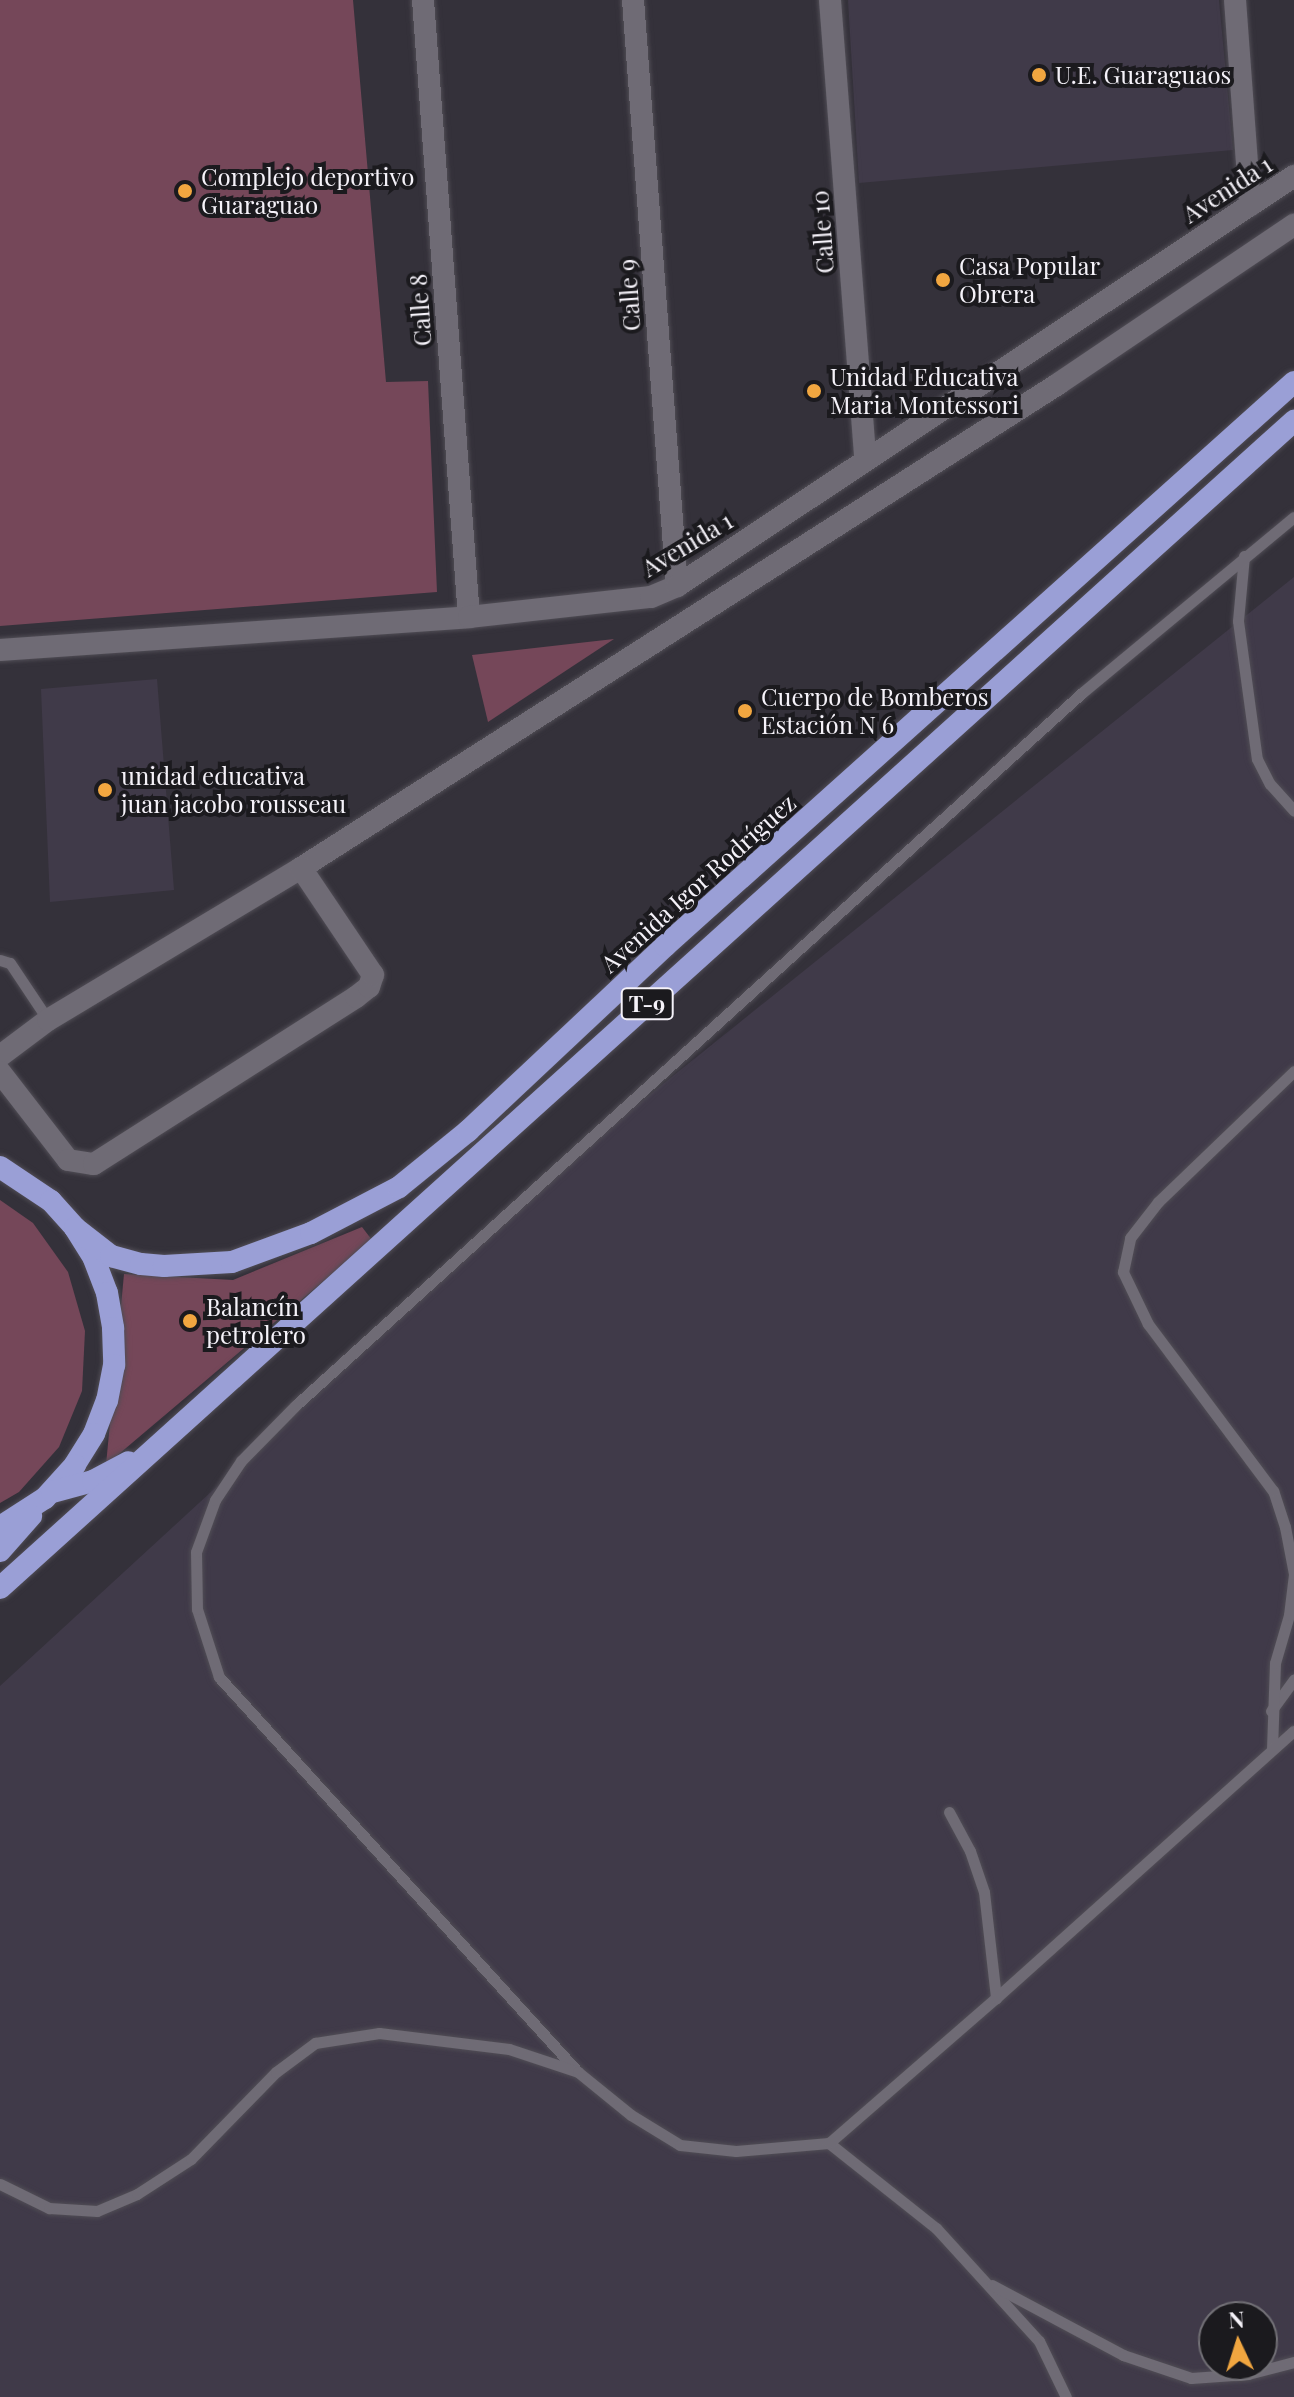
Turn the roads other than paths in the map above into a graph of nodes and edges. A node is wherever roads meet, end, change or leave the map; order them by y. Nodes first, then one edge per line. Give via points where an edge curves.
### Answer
1 (423, 0) edge
2 (633, 0) edge
3 (830, 0) edge
4 (1235, 0) edge
5 (1294, 176) edge
6 (1250, 205) junction
7 (1294, 225) edge
8 (1294, 382) edge
9 (1294, 421) edge
10 (865, 460) junction
11 (1294, 517) edge
12 (1244, 556) junction
13 (677, 586) junction
14 (469, 617) junction
15 (0, 650) edge
16 (1294, 811) edge
17 (301, 868) junction
18 (0, 960) edge
19 (48, 1020) junction
20 (0, 1056) edge
21 (1294, 1071) edge
22 (0, 1072) edge
23 (0, 1167) edge
24 (75, 1228) junction
25 (159, 1445) junction
26 (48, 1495) junction
27 (0, 1527) edge
28 (0, 1551) edge
29 (0, 1588) edge
30 (1294, 1679) edge
31 (1271, 1711) junction
32 (1294, 1731) edge
33 (1272, 1749) junction
34 (949, 1812) dead end
35 (996, 1998) junction
36 (578, 2072) junction
37 (829, 2143) junction
38 (0, 2184) edge
39 (985, 2281) junction
40 (1294, 2362) edge
41 (1066, 2397) edge

1 - 14 street, Calle 8
2 - 13 street, Calle 9
3 - 10 street, Calle 10
4 - 6 street
5 - 6 street, Avenida 1
6 - 10 street, Avenida 1
7 - 17 street via 1058,384
8 - 24 highway, Avenida Igor Rodríguez / T-9 via 665,946 468,1131 399,1187 324,1227 232,1262 141,1264 111,1256
9 - 25 highway, T-9
10 - 13 street, Avenida 1
11 - 12 lane
12 - 16 lane via 1238,621 1257,759
12 - 36 lane via 1083,692 296,1405 241,1461 215,1500 196,1552 197,1609 219,1677
13 - 14 street, Avenida 1 via 651,597
14 - 15 street, Avenida 1
17 - 19 street
17 - 22 street via 373,975 369,987 356,997 94,1164 68,1160
18 - 19 lane via 10,963
19 - 20 street
21 - 31 lane via 1158,1202 1130,1238 1123,1272 1148,1324 1273,1491 1294,1574 1275,1663
23 - 24 highway, T-9 via 51,1201
24 - 26 highway, T-9 via 107,1293 114,1365 94,1434
25 - 26 highway, T-9 via 93,1481
25 - 29 highway, T-9
26 - 27 highway, T-9
26 - 28 highway, T-9
30 - 31 lane
31 - 33 lane
32 - 33 lane
33 - 35 lane
34 - 35 lane via 984,1892
35 - 37 lane
36 - 37 lane via 631,2115 680,2145 736,2151
36 - 38 lane via 509,2049 379,2033 315,2043 276,2072 191,2159 137,2194 97,2211 49,2208
37 - 39 lane via 936,2228
39 - 40 lane via 1123,2355 1191,2378 1248,2374
39 - 41 lane via 1039,2341

